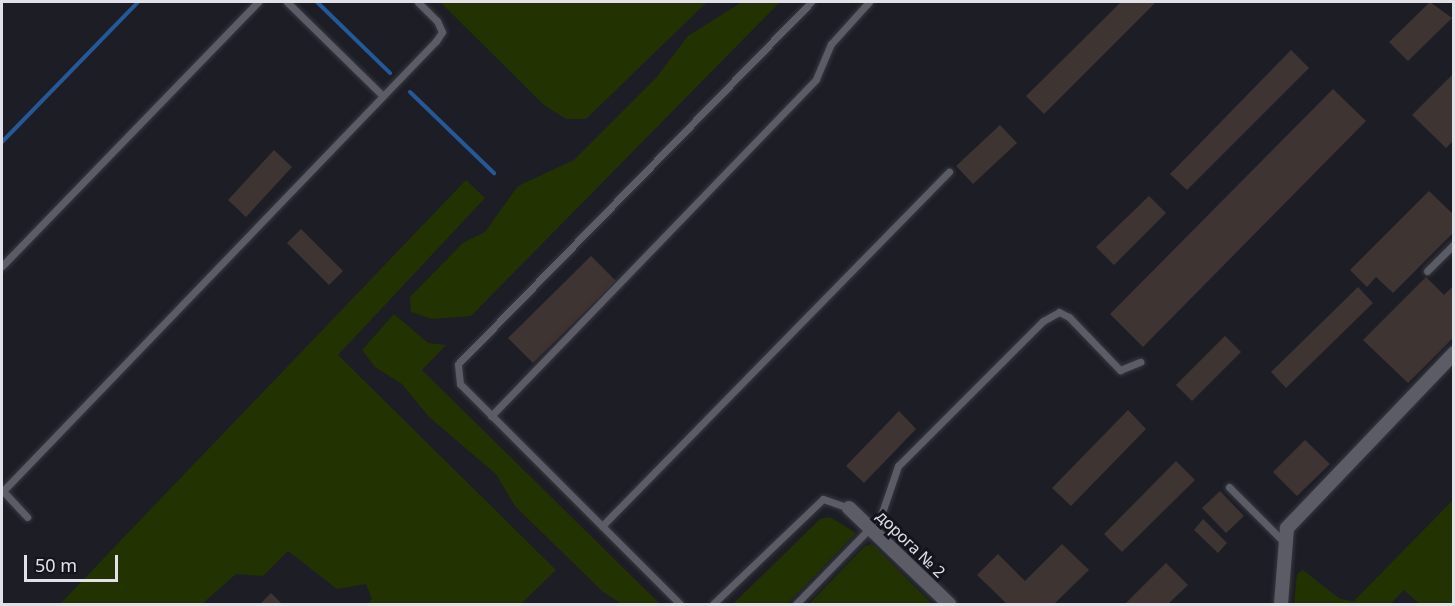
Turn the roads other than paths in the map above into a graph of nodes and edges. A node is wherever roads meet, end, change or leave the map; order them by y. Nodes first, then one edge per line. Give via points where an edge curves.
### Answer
1 (258, 2) edge
2 (286, 2) edge
3 (418, 2) edge
4 (811, 2) edge
5 (869, 2) edge
6 (383, 96) junction
7 (949, 172) dead end
8 (1454, 244) edge
9 (2, 266) edge
10 (1427, 271) dead end
11 (1454, 353) edge
12 (1140, 362) dead end
13 (491, 416) junction
14 (1229, 487) dead end
15 (2, 491) edge
16 (849, 508) joint
17 (27, 517) dead end
18 (602, 526) junction
19 (873, 531) junction
20 (1284, 542) junction
21 (680, 604) edge
22 (713, 604) edge
23 (796, 604) edge
24 (949, 604) edge
25 (1281, 604) edge

1 - 9 lane
2 - 6 lane
3 - 6 lane via 442,32
4 - 13 lane via 458,364 460,384
5 - 13 lane via 831,44 816,79
6 - 15 lane
7 - 18 lane
8 - 10 lane
11 - 20 street via 1296,516
12 - 19 lane via 1120,370 1069,317 1059,312 1043,321 898,466
13 - 18 lane
14 - 20 lane
15 - 17 lane
16 - 19 street, дорога № 2
16 - 22 lane via 823,499
18 - 21 lane
19 - 23 lane
19 - 24 street, дорога № 2
20 - 25 street

